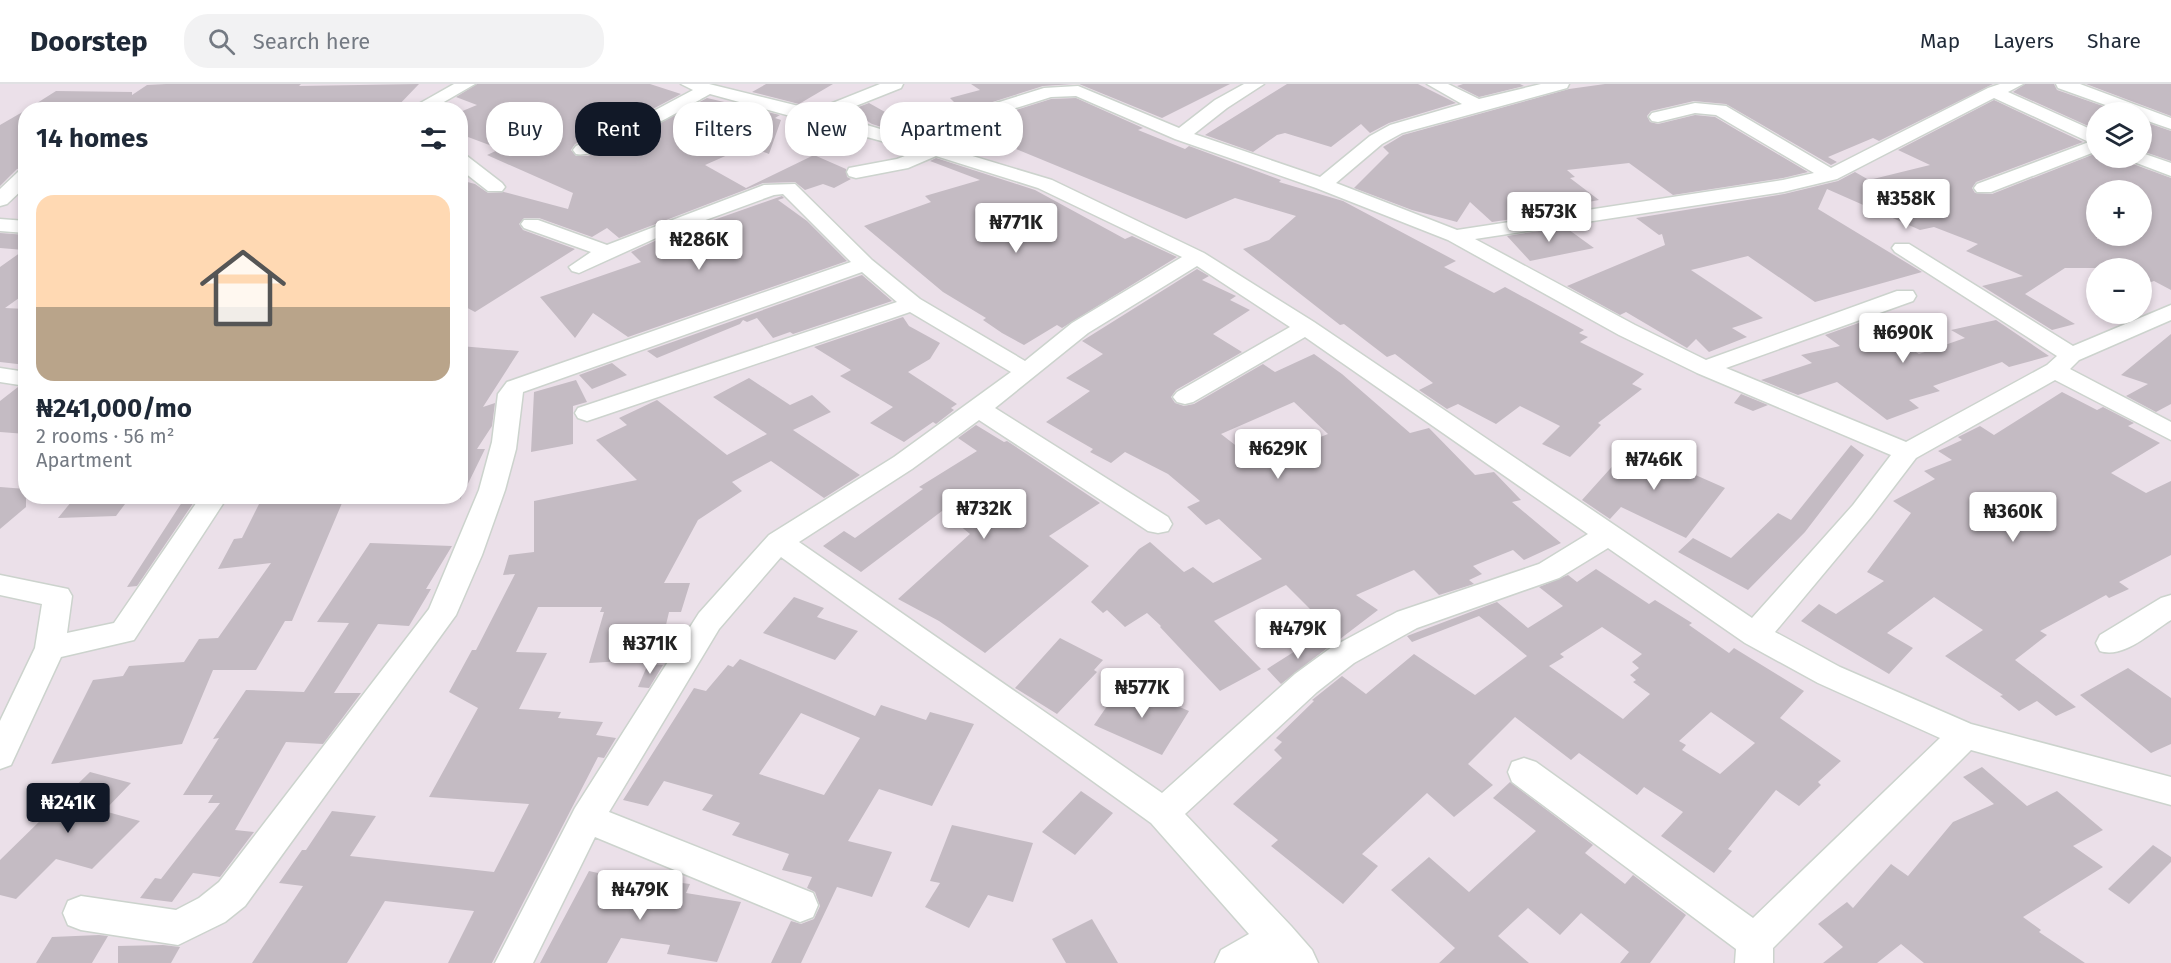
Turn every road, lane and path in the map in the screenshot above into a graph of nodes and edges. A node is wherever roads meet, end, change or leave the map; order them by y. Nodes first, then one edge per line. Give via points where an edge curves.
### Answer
1 (467, 84) edge
2 (896, 84) edge
3 (1256, 84) edge
4 (1435, 84) edge
5 (1561, 84) edge
6 (2015, 84) edge
7 (2064, 84) edge
8 (698, 87) edge
9 (1994, 92) junction
10 (432, 102) edge
11 (840, 102) edge
12 (1014, 102) edge
13 (2112, 102) edge
14 (1477, 105) junction
15 (785, 108) edge
16 (661, 112) edge
17 (1658, 117) dead end
18 (2152, 117) edge
19 (2171, 124) edge
20 (2086, 134) edge
21 (1181, 135) junction
22 (2086, 149) edge
23 (921, 156) edge
24 (955, 156) edge
25 (2152, 162) edge
26 (468, 166) edge
27 (2171, 170) edge
28 (856, 172) dead end
29 (0, 175) edge
30 (18, 175) edge
31 (1830, 175) junction
32 (18, 182) edge
33 (1323, 184) junction
34 (495, 187) dead end
35 (1984, 188) dead end
36 (0, 200) edge
37 (531, 224) dead end
38 (0, 225) edge
39 (18, 226) edge
40 (1455, 236) junction
41 (1902, 248) dead end
42 (606, 251) junction
43 (1197, 257) junction
44 (865, 264) junction
45 (579, 267) dead end
46 (1905, 296) dead end
47 (912, 304) junction
48 (2171, 312) edge
49 (1306, 327) junction
50 (2063, 362) junction
51 (1705, 368) junction
52 (1024, 370) junction
53 (0, 375) edge
54 (18, 378) edge
55 (1185, 397) dead end
56 (979, 409) junction
57 (587, 413) dead end
58 (2171, 432) edge
59 (1907, 452) junction
60 (211, 504) edge
61 (1158, 524) dead end
62 (1608, 534) junction
63 (779, 542) junction
64 (0, 585) edge
65 (2171, 606) edge
66 (1755, 635) junction
67 (2111, 643) dead end
68 (50, 648) junction
69 (1965, 735) junction
70 (0, 755) edge
71 (1524, 772) dead end
72 (2171, 791) edge
73 (1163, 813) junction
74 (587, 818) junction
75 (800, 905) dead end
76 (81, 913) dead end
77 (1289, 950) edge
78 (1754, 952) edge
79 (514, 963) edge
80 (1234, 963) edge

1 - 10 street
2 - 11 street via 855,93
3 - 21 street via 1221,104
4 - 14 street
5 - 14 street
6 - 9 street
7 - 13 street
8 - 15 street
8 - 16 street
9 - 20 street
9 - 31 street
12 - 21 street via 1068,89
14 - 33 street via 1396,129 1376,140
17 - 31 street via 1695,108 1720,110
18 - 19 street
21 - 33 street
22 - 35 street
23 - 28 street
24 - 43 street via 1045,184
25 - 27 street
26 - 34 street
29 - 30 street
31 - 40 street via 1772,188
32 - 36 street
33 - 40 street
37 - 42 street
38 - 39 street
40 - 51 street
41 - 50 street
42 - 44 street via 780,187 794,191
42 - 45 street
43 - 49 street
43 - 52 street via 1080,328
44 - 47 street
44 - 76 street via 515,387 510,394 503,449 491,490 441,615 232,894 178,928
46 - 51 street
47 - 52 street
47 - 57 street
48 - 50 street
49 - 55 street
49 - 62 street
50 - 58 street
50 - 59 street
51 - 59 street
52 - 56 street
53 - 54 street
56 - 61 street
56 - 63 street
59 - 66 street via 1862,512
60 - 68 street via 124,632
62 - 66 street
62 - 73 street via 1549,571 1407,620 1343,655 1306,683
63 - 73 street
63 - 74 street via 709,621
64 - 68 street via 58,596
65 - 67 street
66 - 69 street via 1829,675
68 - 70 street
69 - 72 street
69 - 78 street
71 - 78 street
73 - 77 street
74 - 75 street
74 - 79 street
77 - 80 street

